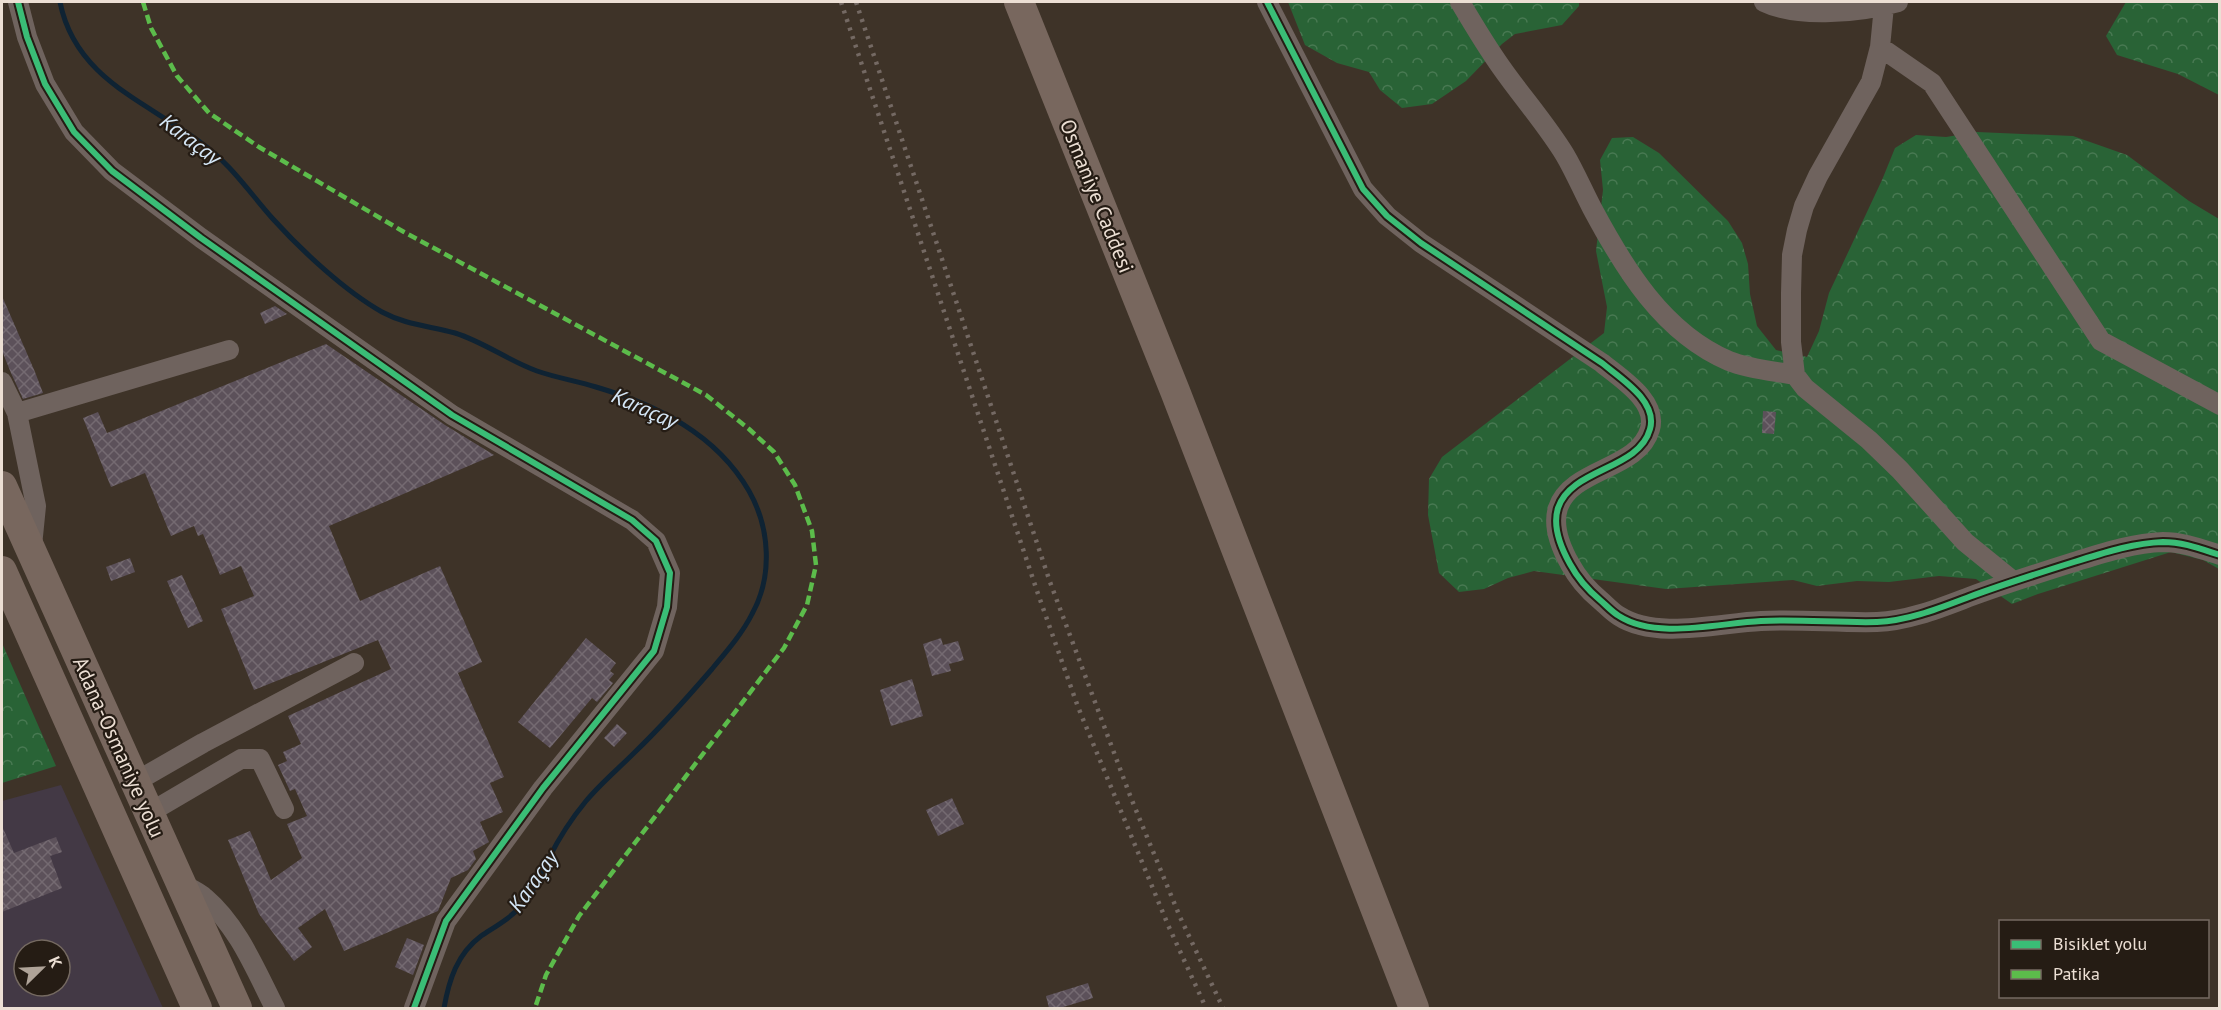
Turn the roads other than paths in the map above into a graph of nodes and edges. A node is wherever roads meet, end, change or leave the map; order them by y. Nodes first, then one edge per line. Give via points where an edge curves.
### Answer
1 (18, 2) edge
2 (1006, 2) edge
3 (1019, 2) edge
4 (1267, 2) edge
5 (1460, 2) edge
6 (1764, 2) edge
7 (1891, 4) edge
8 (1880, 47) junction
9 (229, 350) dead end
10 (1795, 375) junction
11 (2, 382) edge
12 (2220, 405) edge
13 (17, 413) junction
14 (2, 486) edge
15 (31, 552) junction
16 (2220, 555) edge
17 (2, 571) edge
18 (2013, 581) junction
19 (354, 663) dead end
20 (135, 782) junction
21 (284, 809) dead end
22 (149, 813) junction
23 (181, 884) junction
24 (197, 1008) edge
25 (237, 1008) edge
26 (275, 1008) edge
27 (414, 1008) edge
28 (1401, 1008) edge
29 (1414, 1008) edge

1 - 27 street via 45,84 74,132 112,171 452,415 632,520 656,541 670,573 668,607 654,651 543,789 446,921
2 - 28 highway
3 - 29 highway, Osmaniye Caddesi via 1175,391
4 - 18 street via 1363,189 1387,216 1421,243 1602,363 1645,403 1652,416 1650,431 1638,449 1569,491 1558,508 1561,548 1574,573 1620,617 1670,629 1761,621 1879,622 1945,606
5 - 10 street via 1567,158 1636,284 1677,328 1706,349 1746,367
6 - 7 street via 1822,12
7 - 8 street
8 - 10 street via 1870,82 1818,176 1797,230 1791,293
8 - 12 street via 1932,83 2101,341
9 - 13 street
10 - 18 street via 1900,470 1965,542
11 - 13 street
13 - 15 street via 36,506
14 - 15 highway, Adana-Osmaniye yolu
15 - 20 highway, Adana-Osmaniye yolu
16 - 18 street via 2166,542 2141,544
17 - 24 highway, Adana-Osmaniye yolu
19 - 20 street
20 - 22 highway, Adana-Osmaniye yolu
21 - 22 street via 260,759 241,759
22 - 23 highway, Adana-Osmaniye yolu
23 - 25 highway, Adana-Osmaniye yolu
23 - 26 street via 205,897 225,919

